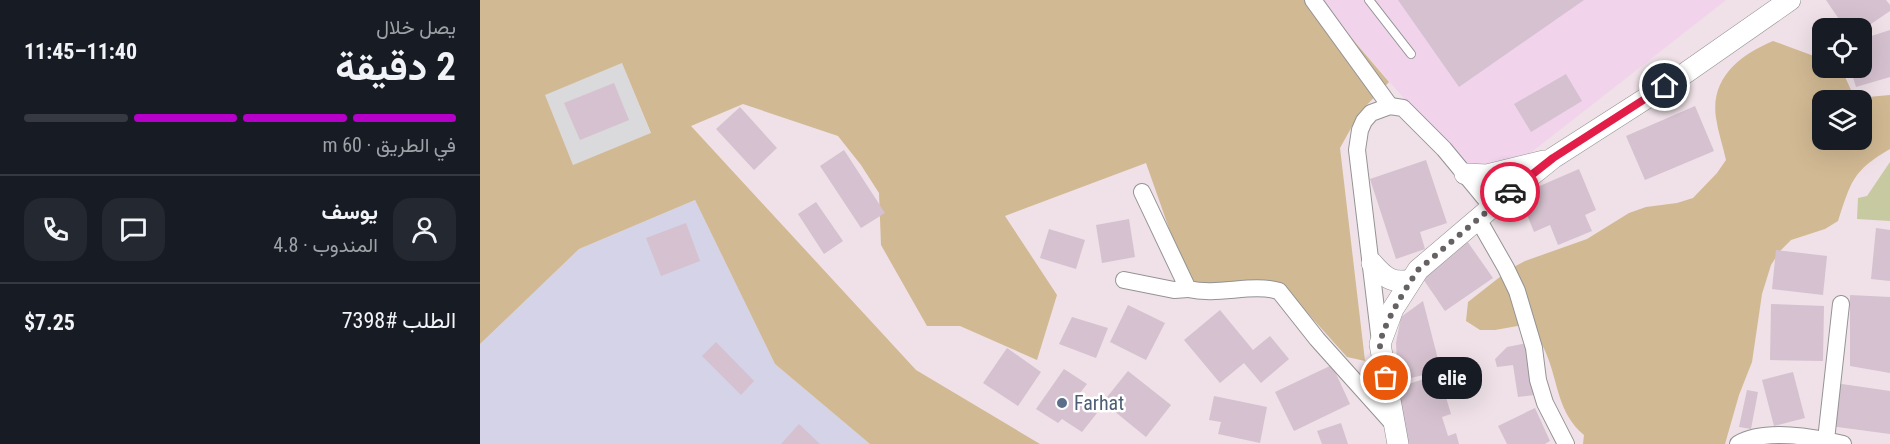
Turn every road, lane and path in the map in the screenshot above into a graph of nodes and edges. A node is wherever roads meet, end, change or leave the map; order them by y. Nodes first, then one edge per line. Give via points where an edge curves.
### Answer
1 (1314, 0) edge
2 (1369, 0) edge
3 (1790, 0) edge
4 (1411, 54) dead end
5 (1390, 106) junction
6 (1553, 158) junction
7 (1465, 174) junction
8 (1142, 192) dead end
9 (1485, 213) junction
10 (1372, 263) junction
11 (1124, 280) dead end
12 (1411, 280) junction
13 (1188, 289) junction
14 (1841, 304) dead end
15 (1380, 344) junction
16 (1397, 435) edge
17 (1826, 440) junction
18 (1566, 444) edge
19 (1738, 444) edge
20 (1843, 444) edge

1 - 5 street
2 - 4 lane
3 - 6 street
5 - 7 street via 1403,108
5 - 10 street via 1371,113 1358,139
6 - 7 street via 1487,175
6 - 9 street
7 - 9 street
8 - 13 street
9 - 12 street
9 - 18 street via 1534,348 1545,403
10 - 12 street via 1392,281
10 - 15 street
11 - 13 street
12 - 15 street via 1393,309
13 - 16 street via 1210,293 1257,288 1279,291
14 - 17 street
15 - 16 street
17 - 19 street via 1768,435
17 - 20 street

